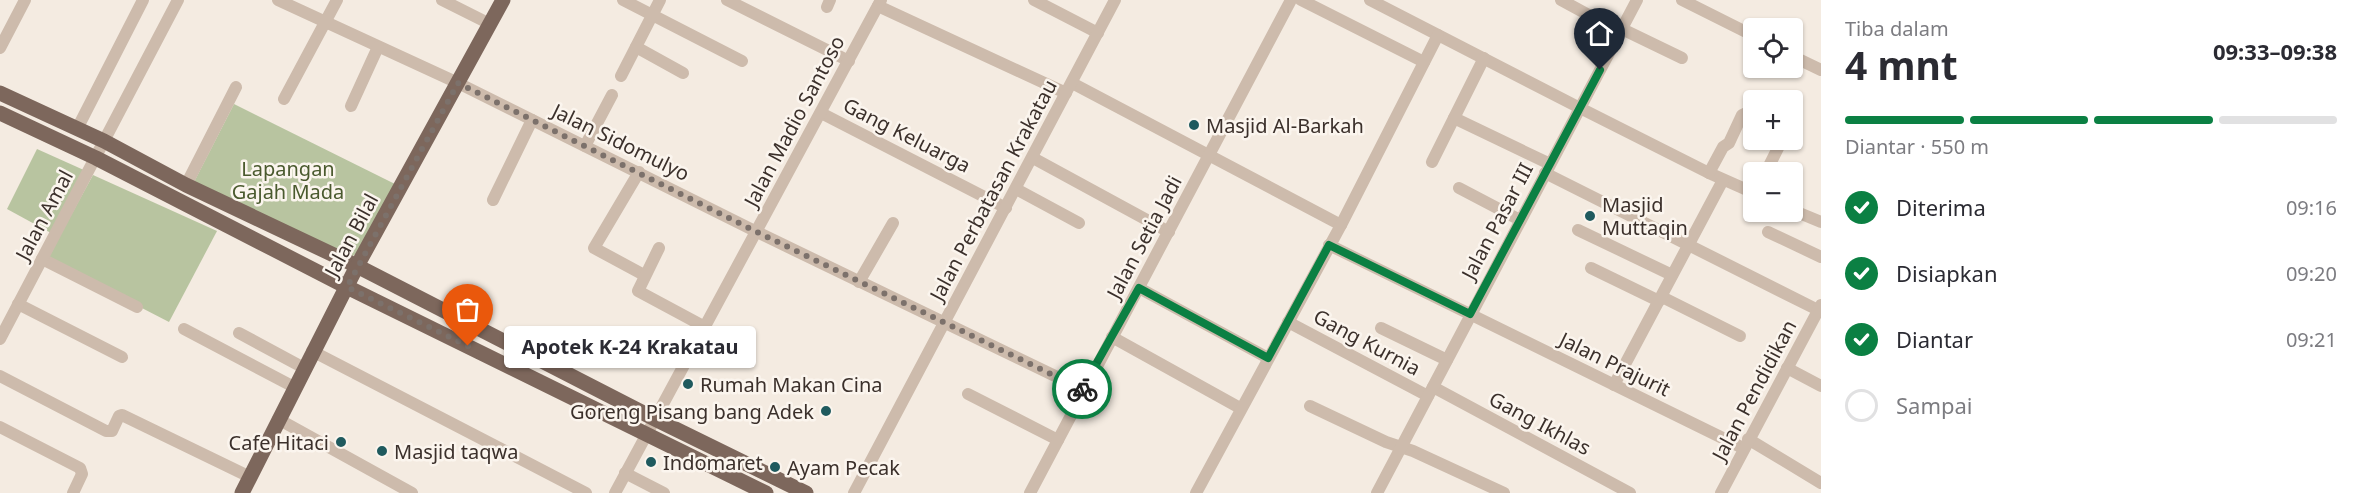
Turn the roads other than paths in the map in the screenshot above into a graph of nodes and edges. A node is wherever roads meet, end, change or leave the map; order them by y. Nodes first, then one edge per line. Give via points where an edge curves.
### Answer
1 (25, 0) edge
2 (143, 0) edge
3 (178, 0) edge
4 (278, 0) edge
5 (337, 0) edge
6 (442, 0) edge
7 (503, 0) edge
8 (623, 0) edge
9 (660, 0) edge
10 (727, 0) edge
11 (1034, 0) edge
12 (1115, 0) edge
13 (1291, 0) edge
14 (1301, 0) edge
15 (1371, 0) edge
16 (1561, 0) edge
17 (1637, 0) edge
18 (1682, 0) edge
19 (880, 3) edge
20 (652, 14) junction
21 (326, 23) junction
22 (490, 24) junction
23 (1621, 30) junction
24 (1743, 30) edge
25 (1098, 33) junction
26 (1438, 35) junction
27 (378, 47) junction
28 (0, 48) edge
29 (636, 48) junction
30 (1484, 58) junction
31 (1682, 58) dead end
32 (742, 61) dead end
33 (849, 61) junction
34 (1803, 61) edge
35 (1424, 62) junction
36 (1821, 70) edge
37 (683, 73) dead end
38 (621, 76) dead end
39 (458, 83) junction
40 (236, 87) dead end
41 (1069, 88) junction
42 (0, 93) edge
43 (612, 95) dead end
44 (284, 99) dead end
45 (351, 106) dead end
46 (1580, 108) junction
47 (0, 113) edge
48 (821, 113) junction
49 (1743, 114) edge
50 (1454, 118) junction
51 (532, 120) junction
52 (77, 129) junction
53 (104, 141) junction
54 (585, 146) junction
55 (1209, 157) junction
56 (96, 158) junction
57 (1033, 158) junction
58 (1432, 162) dead end
59 (1548, 168) junction
60 (639, 172) junction
61 (1709, 173) junction
62 (1723, 180) junction
63 (186, 184) junction
64 (1459, 188) dead end
65 (1743, 188) edge
66 (1016, 189) junction
67 (493, 200) dead end
68 (1006, 207) junction
69 (1803, 215) edge
70 (1520, 220) junction
71 (1821, 222) edge
72 (893, 223) dead end
73 (1079, 223) dead end
74 (1341, 225) junction
75 (1578, 230) dead end
76 (757, 232) junction
77 (1169, 232) junction
78 (1768, 232) dead end
79 (1329, 245) junction
80 (1689, 245) junction
81 (659, 248) dead end
82 (1821, 257) edge
83 (42, 259) junction
84 (357, 266) junction
85 (1591, 268) dead end
86 (644, 275) junction
87 (1672, 275) junction
88 (859, 282) junction
89 (347, 287) junction
90 (1139, 288) junction
91 (1661, 299) junction
92 (18, 304) junction
93 (137, 307) dead end
94 (1470, 314) junction
95 (1818, 315) edge
96 (1288, 322) junction
97 (945, 324) junction
98 (705, 327) junction
99 (1381, 328) dead end
100 (184, 329) dead end
101 (239, 333) dead end
102 (1740, 336) dead end
103 (1112, 337) junction
104 (0, 339) edge
105 (312, 351) junction
106 (122, 357) dead end
107 (1266, 357) junction
108 (1447, 360) junction
109 (304, 368) junction
110 (1787, 368) junction
111 (0, 376) edge
112 (1614, 385) junction
113 (1821, 386) edge
114 (294, 387) junction
115 (1083, 390) junction
116 (1430, 392) junction
117 (968, 394) dead end
118 (1310, 406) dead end
119 (1238, 407) junction
120 (278, 418) junction
121 (655, 419) junction
122 (0, 427) edge
123 (647, 435) junction
124 (1058, 440) junction
125 (1746, 444) junction
126 (1401, 447) junction
127 (625, 473) junction
128 (250, 477) junction
129 (1821, 483) edge
130 (756, 491) edge
131 (73, 493) edge
132 (242, 493) edge
133 (412, 493) edge
134 (586, 493) edge
135 (615, 493) edge
136 (664, 493) edge
137 (806, 493) edge
138 (854, 493) edge
139 (1030, 493) edge
140 (1196, 493) edge
141 (1377, 493) edge
142 (1504, 493) edge
143 (1630, 493) edge
144 (1721, 493) edge

1 - 28 street
2 - 52 street
3 - 53 street, Jalan Amal
4 - 21 street, Jalan Sidomulyo
5 - 21 street
6 - 22 street
7 - 22 main road, Jalan Bilal
8 - 20 street
9 - 20 street
10 - 33 street
11 - 25 street
12 - 25 street, Jalan Perbatasan Krakatau
13 - 55 street, Jalan Setia Jadi
14 - 35 street
15 - 26 street
16 - 23 street
17 - 23 street, Jalan Pasar III
18 - 24 street
19 - 33 street, Jalan Madio Santoso
19 - 41 street
20 - 29 street
20 - 32 street
21 - 27 street, Jalan Sidomulyo
21 - 44 street
22 - 39 main road, Jalan Bilal
23 - 31 street
23 - 46 street, Jalan Pasar III
25 - 41 street, Jalan Perbatasan Krakatau
26 - 30 street
26 - 35 street
27 - 39 street, Jalan Sidomulyo
27 - 45 street
29 - 37 street
29 - 38 street
30 - 46 street
30 - 50 street
33 - 48 street, Jalan Madio Santoso
34 - 36 street
35 - 74 street
39 - 51 street, Jalan Sidomulyo
39 - 84 main road, Jalan Bilal
40 - 63 street
41 - 55 street
41 - 57 street, Jalan Perbatasan Krakatau
42 - 52 main road
43 - 54 street
46 - 59 street, Jalan Pasar III
46 - 61 street
47 - 56 main road
48 - 68 street, Gang Keluarga
48 - 76 street, Jalan Madio Santoso
49 - 61 street
50 - 58 street
50 - 59 street
51 - 54 street, Jalan Sidomulyo
51 - 67 street
52 - 53 main road
53 - 56 street, Jalan Amal
53 - 63 main road
54 - 60 street, Jalan Sidomulyo
55 - 74 street
55 - 77 street, Jalan Setia Jadi
56 - 83 street, Jalan Amal
56 - 89 main road
57 - 66 street, Jalan Perbatasan Krakatau
57 - 77 street
59 - 70 street, Jalan Pasar III
59 - 80 street
60 - 76 street, Jalan Sidomulyo
60 - 86 street via 594,248
61 - 62 street
62 - 65 street
62 - 80 street
63 - 84 main road
64 - 70 street
66 - 68 street, Jalan Perbatasan Krakatau
66 - 73 street
68 - 97 street, Jalan Perbatasan Krakatau
69 - 71 street
70 - 94 street, Jalan Pasar III
72 - 88 street
74 - 79 street
75 - 87 street
76 - 88 street, Jalan Sidomulyo
76 - 98 street, Jalan Madio Santoso
77 - 90 street, Jalan Setia Jadi
78 - 82 street
79 - 94 street, Jalan Prajurit
79 - 96 street
80 - 87 street
80 - 95 street
81 - 86 street
83 - 92 street, Jalan Amal
83 - 93 street
84 - 89 main road, Jalan Bilal
84 - 121 main road
85 - 91 street
86 - 98 street via 639,292
87 - 91 street
88 - 97 street, Jalan Sidomulyo
89 - 105 main road, Jalan Bilal
89 - 123 main road
90 - 103 street, Jalan Setia Jadi
90 - 107 street
91 - 102 street
91 - 112 street
92 - 104 street, Jalan Amal
92 - 106 street
94 - 108 street, Jalan Pasar III
94 - 112 street, Jalan Prajurit
95 - 110 street, Jalan Pendidikan
96 - 107 street
96 - 116 street, Gang Kurnia
97 - 115 street, Jalan Sidomulyo
97 - 138 street, Jalan Perbatasan Krakatau
98 - 121 street, Jalan Madio Santoso
99 - 108 street
100 - 114 street
101 - 109 street
103 - 115 street, Jalan Setia Jadi
103 - 119 street
105 - 109 main road, Jalan Bilal
105 - 134 street
107 - 119 street
108 - 116 street, Jalan Pasar III
109 - 114 main road, Jalan Bilal
110 - 113 street
110 - 125 street, Jalan Pendidikan
111 - 128 street via 106,431 112,431 122,415
112 - 125 street, Jalan Prajurit
114 - 120 main road, Jalan Bilal
115 - 124 street, Jalan Setia Jadi
116 - 126 street, Jalan Pasar III
116 - 143 street, Gang Ikhlas
117 - 124 street
118 - 126 street
119 - 140 street
120 - 128 main road, Jalan Bilal
120 - 133 street
121 - 123 street, Jalan Madio Santoso
121 - 137 main road
122 - 131 street via 80,468 82,474
123 - 127 street, Jalan Madio Santoso
123 - 130 main road
124 - 139 street, Jalan Setia Jadi
125 - 129 street, Jalan Prajurit
125 - 144 street, Jalan Pendidikan
126 - 141 street, Jalan Pasar III
126 - 142 street
127 - 135 street, Jalan Madio Santoso
127 - 136 street
128 - 132 main road, Jalan Bilal

